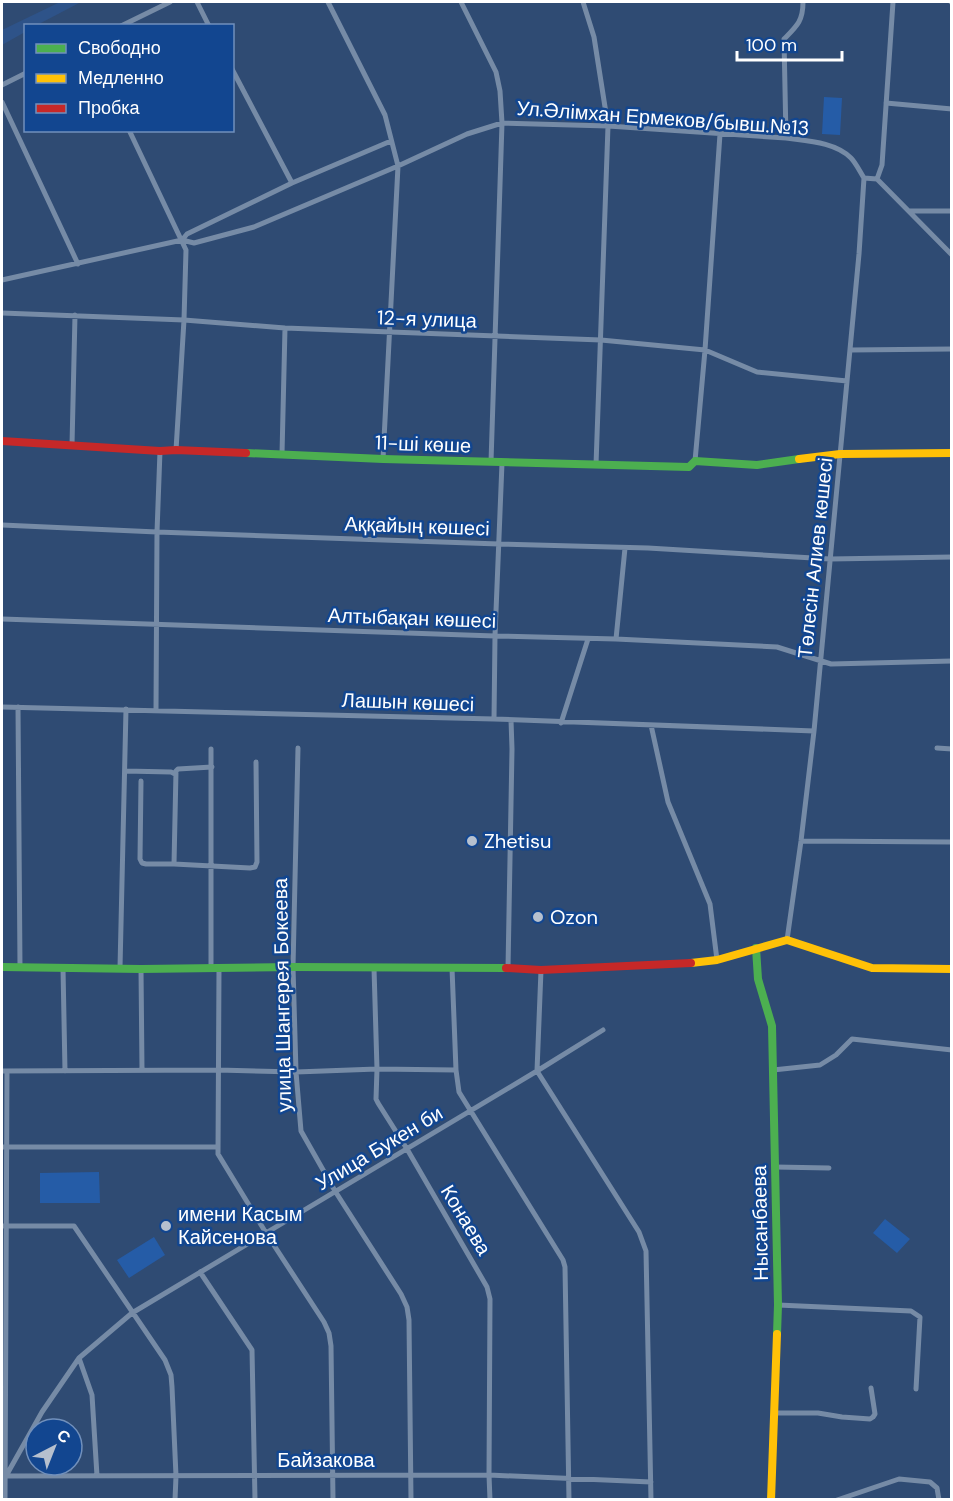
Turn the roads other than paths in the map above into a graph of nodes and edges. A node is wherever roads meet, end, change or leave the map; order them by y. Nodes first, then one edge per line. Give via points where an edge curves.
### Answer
1 (170, 2) edge
2 (197, 2) edge
3 (328, 2) edge
4 (461, 2) edge
5 (583, 2) edge
6 (803, 2) edge
7 (893, 2) edge
8 (125, 24) edge
9 (208, 24) edge
10 (234, 73) edge
11 (24, 74) edge
12 (2, 85) edge
13 (2, 102) edge
14 (886, 102) junction
15 (951, 109) edge
16 (501, 123) junction
17 (608, 126) junction
18 (130, 132) edge
19 (720, 134) junction
20 (786, 138) junction
21 (392, 141) junction
22 (398, 166) junction
23 (864, 178) junction
24 (877, 179) junction
25 (292, 183) junction
26 (909, 211) junction
27 (951, 212) edge
28 (182, 240) junction
29 (951, 255) edge
30 (78, 264) junction
31 (2, 280) edge
32 (2, 313) edge
33 (75, 315) junction
34 (184, 321) junction
35 (285, 328) junction
36 (390, 332) junction
37 (496, 336) junction
38 (601, 340) junction
39 (951, 348) edge
40 (705, 350) junction
41 (850, 350) junction
42 (847, 381) junction
43 (2, 441) edge
44 (72, 445) junction
45 (176, 450) junction
46 (160, 451) junction
47 (282, 453) junction
48 (951, 453) edge
49 (840, 454) junction
50 (383, 459) junction
51 (695, 460) junction
52 (491, 462) junction
53 (502, 463) junction
54 (596, 465) junction
55 (2, 525) edge
56 (157, 532) junction
57 (499, 544) junction
58 (626, 548) junction
59 (951, 557) edge
60 (830, 559) junction
61 (2, 619) edge
62 (157, 624) junction
63 (495, 636) junction
64 (588, 639) junction
65 (616, 639) junction
66 (819, 659) junction
67 (951, 661) edge
68 (2, 707) edge
69 (18, 707) junction
70 (126, 709) junction
71 (156, 710) junction
72 (494, 720) junction
73 (511, 720) junction
74 (561, 723) junction
75 (651, 725) junction
76 (814, 731) junction
77 (298, 748) dead end
78 (937, 748) dead end
79 (211, 749) dead end
80 (951, 749) edge
81 (256, 762) dead end
82 (212, 767) junction
83 (125, 771) junction
84 (175, 774) junction
85 (141, 781) dead end
86 (801, 841) junction
87 (951, 842) edge
88 (174, 864) junction
89 (211, 866) junction
90 (787, 940) junction
91 (756, 948) junction
92 (717, 960) junction
93 (2, 967) edge
94 (20, 967) junction
95 (293, 967) junction
96 (63, 968) junction
97 (120, 968) junction
98 (374, 968) junction
99 (452, 968) junction
100 (508, 968) junction
101 (141, 969) junction
102 (215, 969) junction
103 (951, 969) edge
104 (541, 970) junction
105 (603, 1030) dead end
106 (951, 1050) edge
107 (142, 1070) junction
108 (218, 1070) junction
109 (377, 1070) junction
110 (456, 1070) junction
111 (773, 1070) junction
112 (4, 1071) edge
113 (65, 1071) junction
114 (537, 1071) junction
115 (296, 1072) junction
116 (470, 1111) junction
117 (4, 1147) edge
118 (218, 1147) junction
119 (407, 1149) junction
120 (775, 1167) junction
121 (829, 1168) dead end
122 (336, 1191) junction
123 (4, 1226) edge
124 (266, 1233) junction
125 (200, 1272) junction
126 (778, 1305) junction
127 (132, 1313) junction
128 (4, 1317) edge
129 (79, 1358) junction
130 (871, 1388) dead end
131 (916, 1389) dead end
132 (4, 1398) edge
133 (774, 1413) junction
134 (489, 1474) junction
135 (254, 1475) junction
136 (332, 1475) junction
137 (410, 1475) junction
138 (4, 1476) edge
139 (98, 1476) junction
140 (176, 1476) junction
141 (569, 1479) junction
142 (651, 1482) junction
143 (5, 1500) edge
144 (175, 1500) edge
145 (255, 1500) edge
146 (333, 1500) edge
147 (411, 1500) edge
148 (490, 1500) edge
149 (569, 1500) edge
150 (651, 1500) edge
151 (771, 1500) edge
152 (837, 1500) edge
153 (939, 1500) edge

1 - 8 street
2 - 9 street
3 - 21 street via 385,115
4 - 16 street via 496,72
5 - 17 street via 594,37
6 - 20 street via 799,23 784,39
7 - 14 street
10 - 25 street
11 - 12 street
13 - 30 street
14 - 15 street
14 - 24 street via 882,165
16 - 17 street, Ул.Әлімхан Ермеков/бывш.№13
16 - 22 street, Ул.Әлімхан Ермеков/бывш.№13
16 - 37 street
17 - 19 street, Ул.Әлімхан Ермеков/бывш.№13
17 - 38 street
18 - 28 street
19 - 20 street, Ул.Әлімхан Ермеков/бывш.№13
19 - 40 street
20 - 23 street, Ул.Әлімхан Ермеков/бывш.№13 via 837,148 851,158
21 - 22 street
21 - 25 street, Ул.Әлімхан Ермеков/бывш.№13
22 - 28 street, Ул.Әлімхан Ермеков/бывш.№13 via 254,227 194,243
22 - 36 street
23 - 24 street
23 - 41 street, Төлесін Алиев көшесі
24 - 26 street
25 - 28 street, Ул.Әлімхан Ермеков/бывш.№13 via 187,234
26 - 27 street
26 - 29 street
28 - 30 street, Ул.Әлімхан Ермеков/бывш.№13
28 - 34 street via 186,250
30 - 31 street, Ул.Әлімхан Ермеков/бывш.№13
32 - 33 street, 12-я улица
33 - 34 street, 12-я улица
33 - 44 street
34 - 35 street, 12-я улица
34 - 45 street
35 - 36 street, 12-я улица
35 - 47 street
36 - 37 street, 12-я улица
36 - 50 street
37 - 38 street, 12-я улица
37 - 52 street
38 - 40 street, 12-я улица
38 - 54 street
39 - 41 street
40 - 42 street, 12-я улица via 757,372
40 - 51 street
41 - 42 street, Төлесін Алиев көшесі
42 - 49 street, Төлесін Алиев көшесі
43 - 44 street, 11-ші көше
44 - 46 street, 11-ші көше
45 - 46 street, 11-ші көше
45 - 47 street, 11-ші көше
46 - 56 street
47 - 50 street, 11-ші көше
48 - 49 street, 11-ші көше
49 - 51 street, 11-ші көше via 757,465
49 - 60 street, Төлесін Алиев көшесі
50 - 52 street, 11-ші көше
51 - 54 street, 11-ші көше via 689,467
52 - 53 street, 11-ші көше
53 - 54 street, 11-ші көше
53 - 57 street
55 - 56 street, Аққайың көшесі
56 - 57 street, Аққайың көшесі
56 - 62 street
57 - 58 street, Аққайың көшесі
57 - 63 street
58 - 60 street, Аққайың көшесі
58 - 65 street
59 - 60 street, Аққайың көшесі
60 - 66 street, Төлесін Алиев көшесі
61 - 62 street, Алтыбақан көшесі
62 - 63 street, Алтыбақан көшесі
62 - 71 street
63 - 64 street, Алтыбақан көшесі
63 - 72 street
64 - 65 street, Алтыбақан көшесі
64 - 74 street
65 - 66 street, Алтыбақан көшесі via 777,647
66 - 67 street, Алтыбақан көшесі via 831,664
66 - 76 street, Төлесін Алиев көшесі
68 - 69 street, Лашын көшесі
69 - 70 street, Лашын көшесі
69 - 94 street
70 - 71 street, Лашын көшесі
70 - 83 street
71 - 72 street, Лашын көшесі
72 - 73 street, Лашын көшесі
73 - 74 street, Лашын көшесі
73 - 100 street
74 - 75 street, Лашын көшесі
75 - 76 street, Лашын көшесі
75 - 92 street via 668,802 710,904
76 - 86 street, Төлесін Алиев көшесі
77 - 95 street, улица Шангерея Бокеева
78 - 80 street
79 - 82 street
81 - 89 street via 255,867
82 - 84 street via 178,769
82 - 89 street
83 - 84 street
83 - 97 street
84 - 88 street
85 - 88 street via 140,859 146,864
86 - 87 street
86 - 90 street, Төлесін Алиев көшесі
88 - 89 street
89 - 102 street
90 - 91 street
90 - 103 street via 872,968
91 - 92 street
91 - 111 street, Нысанбаева via 758,980 772,1026
92 - 104 street
93 - 94 street
94 - 96 street
95 - 98 street
95 - 102 street
95 - 115 street, улица Шангерея Бокеева
96 - 97 street
96 - 113 street
97 - 101 street
98 - 99 street
98 - 109 street, Конаева
99 - 100 street
99 - 110 street
100 - 104 street
101 - 102 street
101 - 107 street
102 - 108 street
104 - 114 street
105 - 114 street, Улица Букен би
106 - 111 street via 852,1040 820,1065
107 - 108 street
107 - 113 street
108 - 115 street
108 - 118 street
109 - 110 street
109 - 115 street
109 - 119 street, Конаева via 376,1100
110 - 116 street via 459,1092
111 - 120 street, Нысанбаева
112 - 113 street
112 - 117 street
114 - 116 street, Улица Букен би
114 - 142 street via 644,1241
115 - 122 street, улица Шангерея Бокеева via 302,1135
116 - 119 street, Улица Букен би
116 - 141 street via 563,1260
117 - 118 street
117 - 123 street
118 - 124 street via 219,1157
119 - 122 street, Улица Букен би
119 - 134 street, Конаева via 488,1287
120 - 121 street
120 - 126 street, Нысанбаева
122 - 124 street, Улица Букен би
122 - 137 street, улица Шангерея Бокеева via 407,1307
123 - 127 street via 74,1226
123 - 128 street
124 - 125 street, Улица Букен би
124 - 136 street via 329,1333
125 - 127 street, Улица Букен би
125 - 135 street via 252,1350
126 - 131 street via 911,1311 920,1317
126 - 133 street, Нысанбаева
127 - 129 street, Улица Букен би
127 - 140 street via 171,1375
128 - 132 street
129 - 138 street, Улица Букен би
129 - 139 street via 92,1395
130 - 133 street via 875,1414 870,1419
132 - 138 street
133 - 151 street, Нысанбаева
134 - 137 street, Байзакова
134 - 141 street, Байзакова
134 - 148 street, Конаева
135 - 136 street, Байзакова
135 - 140 street, Байзакова
135 - 145 street
136 - 137 street, Байзакова
136 - 146 street
137 - 147 street, улица Шангерея Бокеева
138 - 139 street, Байзакова
138 - 143 street
139 - 140 street, Байзакова
140 - 144 street
141 - 142 street, Байзакова
141 - 149 street
142 - 150 street
152 - 153 street via 899,1479 930,1482

